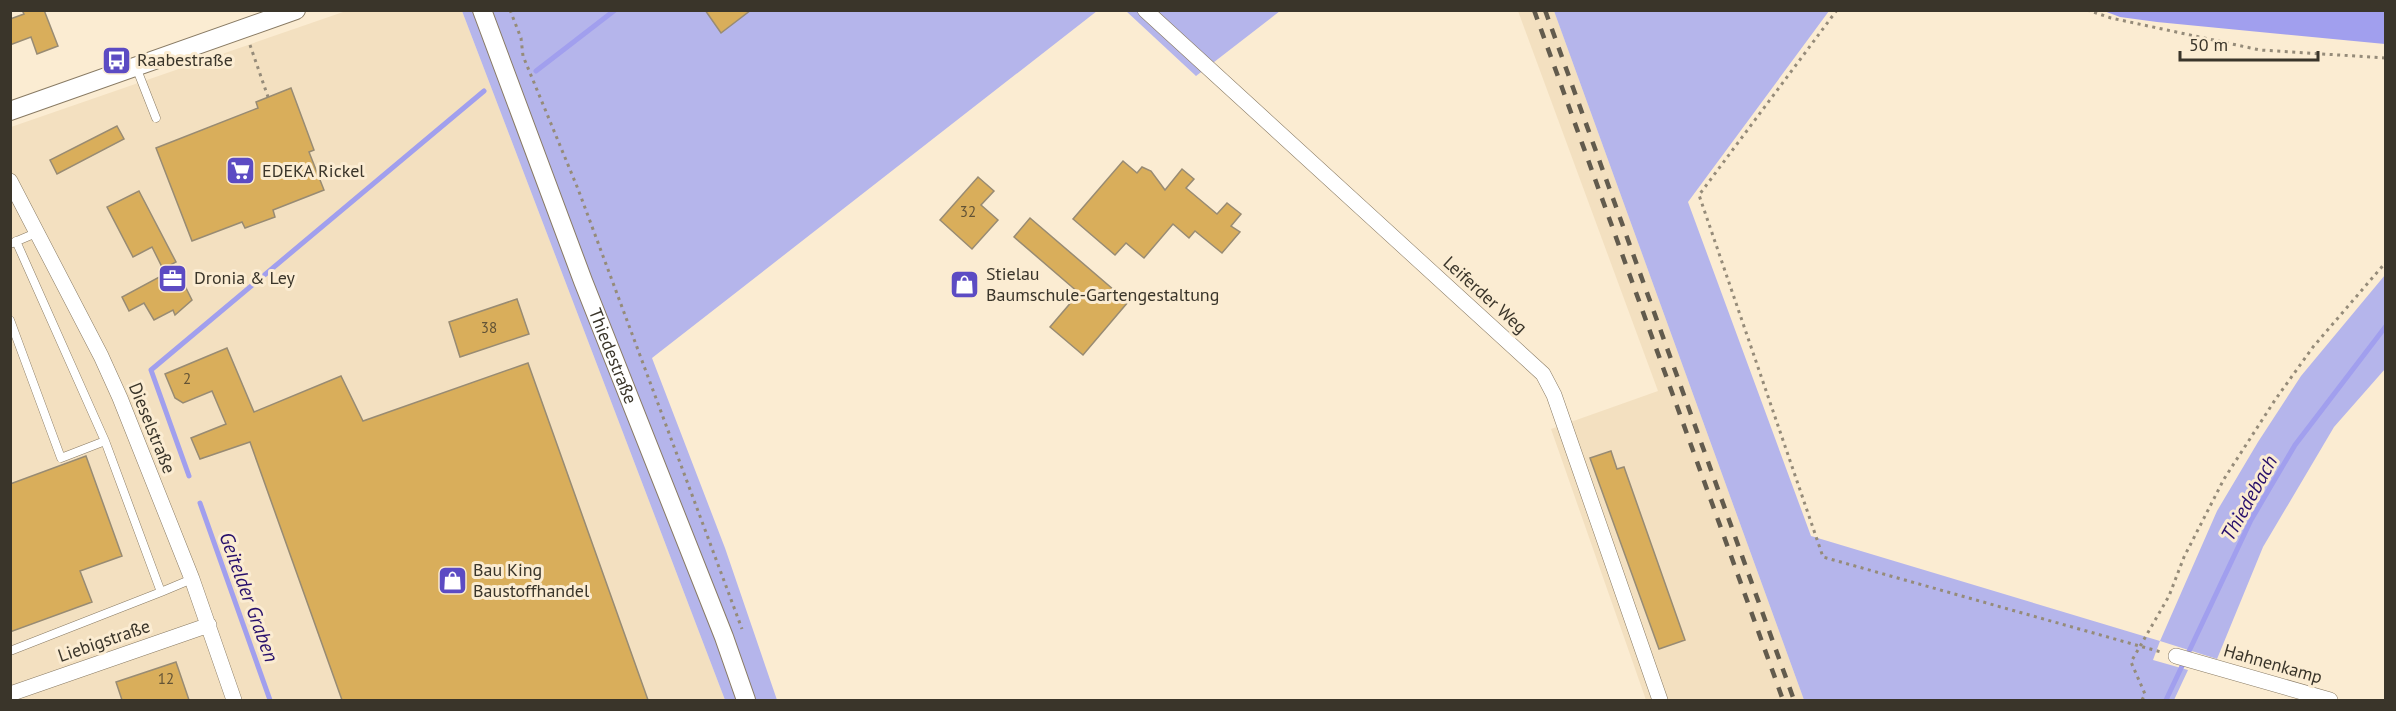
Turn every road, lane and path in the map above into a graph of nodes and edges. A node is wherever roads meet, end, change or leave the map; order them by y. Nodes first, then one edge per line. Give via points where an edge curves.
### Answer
1 (296, 10) edge
2 (482, 10) edge
3 (510, 10) edge
4 (1145, 10) edge
5 (1837, 10) edge
6 (2087, 10) edge
7 (244, 28) junction
8 (2385, 58) edge
9 (136, 67) junction
10 (268, 97) dead end
11 (10, 111) edge
12 (156, 118) dead end
13 (10, 181) edge
14 (16, 203) edge
15 (36, 233) junction
16 (13, 242) edge
17 (2385, 262) edge
18 (10, 320) edge
19 (105, 441) junction
20 (192, 579) junction
21 (161, 592) junction
22 (209, 625) junction
23 (745, 638) dead end
24 (2138, 647) junction
25 (10, 651) edge
26 (2176, 656) joint
27 (10, 694) edge
28 (234, 700) edge
29 (746, 700) edge
30 (1660, 700) edge
31 (2142, 700) edge
32 (2330, 700) edge

1 - 7 street
2 - 29 street, Thiedestraße
3 - 23 path via 523,56 578,189
4 - 30 street, Leiferder Weg via 1543,374 1554,395
5 - 24 path via 1699,195 1823,557
6 - 8 path via 2260,50
7 - 9 street
7 - 10 path
9 - 11 street
9 - 12 lane
13 - 14 street, Dieselstraße
14 - 15 street, Dieselstraße
15 - 16 lane
15 - 20 street, Dieselstraße via 120,398
16 - 19 lane
17 - 24 path via 2313,347 2224,479 2184,557 2169,596
18 - 19 lane via 61,458
19 - 21 lane
20 - 21 lane
20 - 22 street, Dieselstraße
21 - 25 lane
22 - 27 street, Liebigstraße
22 - 28 street, Dieselstraße
24 - 26 path
24 - 31 path via 2131,662 2145,694
26 - 32 street, Hahnenkamp

